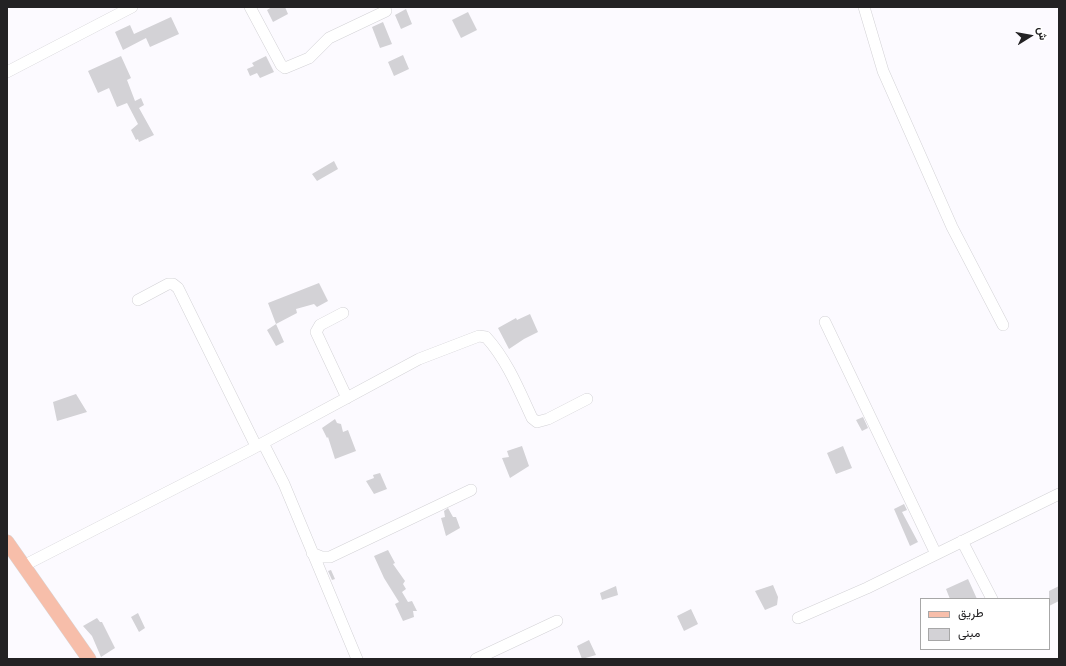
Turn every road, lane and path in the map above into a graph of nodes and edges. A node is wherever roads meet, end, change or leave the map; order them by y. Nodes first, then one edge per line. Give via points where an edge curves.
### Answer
1 (132, 7) edge
2 (250, 7) edge
3 (864, 7) edge
4 (386, 11) dead end
5 (7, 72) edge
6 (138, 300) dead end
7 (343, 313) dead end
8 (825, 322) dead end
9 (1003, 326) dead end
10 (347, 398) junction
11 (587, 398) dead end
12 (260, 445) junction
13 (471, 490) dead end
14 (1059, 494) edge
15 (962, 541) junction
16 (7, 542) edge
17 (312, 553) junction
18 (936, 554) junction
19 (23, 566) junction
20 (991, 598) edge
21 (798, 618) dead end
22 (557, 621) dead end
23 (89, 659) edge
24 (357, 659) edge
25 (476, 659) edge

1 - 5 street
2 - 4 street via 281,66 285,68 309,58 329,38
3 - 9 street via 886,78 952,227
6 - 12 street via 168,284 178,288
7 - 10 street via 320,325 316,332
8 - 18 street
10 - 11 street via 419,359 479,336 486,337 493,345 510,372 532,418 537,422 548,419
10 - 12 street
12 - 17 street via 284,484
12 - 19 street
13 - 17 street via 330,557
14 - 15 street
15 - 18 street
15 - 20 street
16 - 19 main road
17 - 24 street
18 - 21 street via 868,588
19 - 23 main road
22 - 25 street

